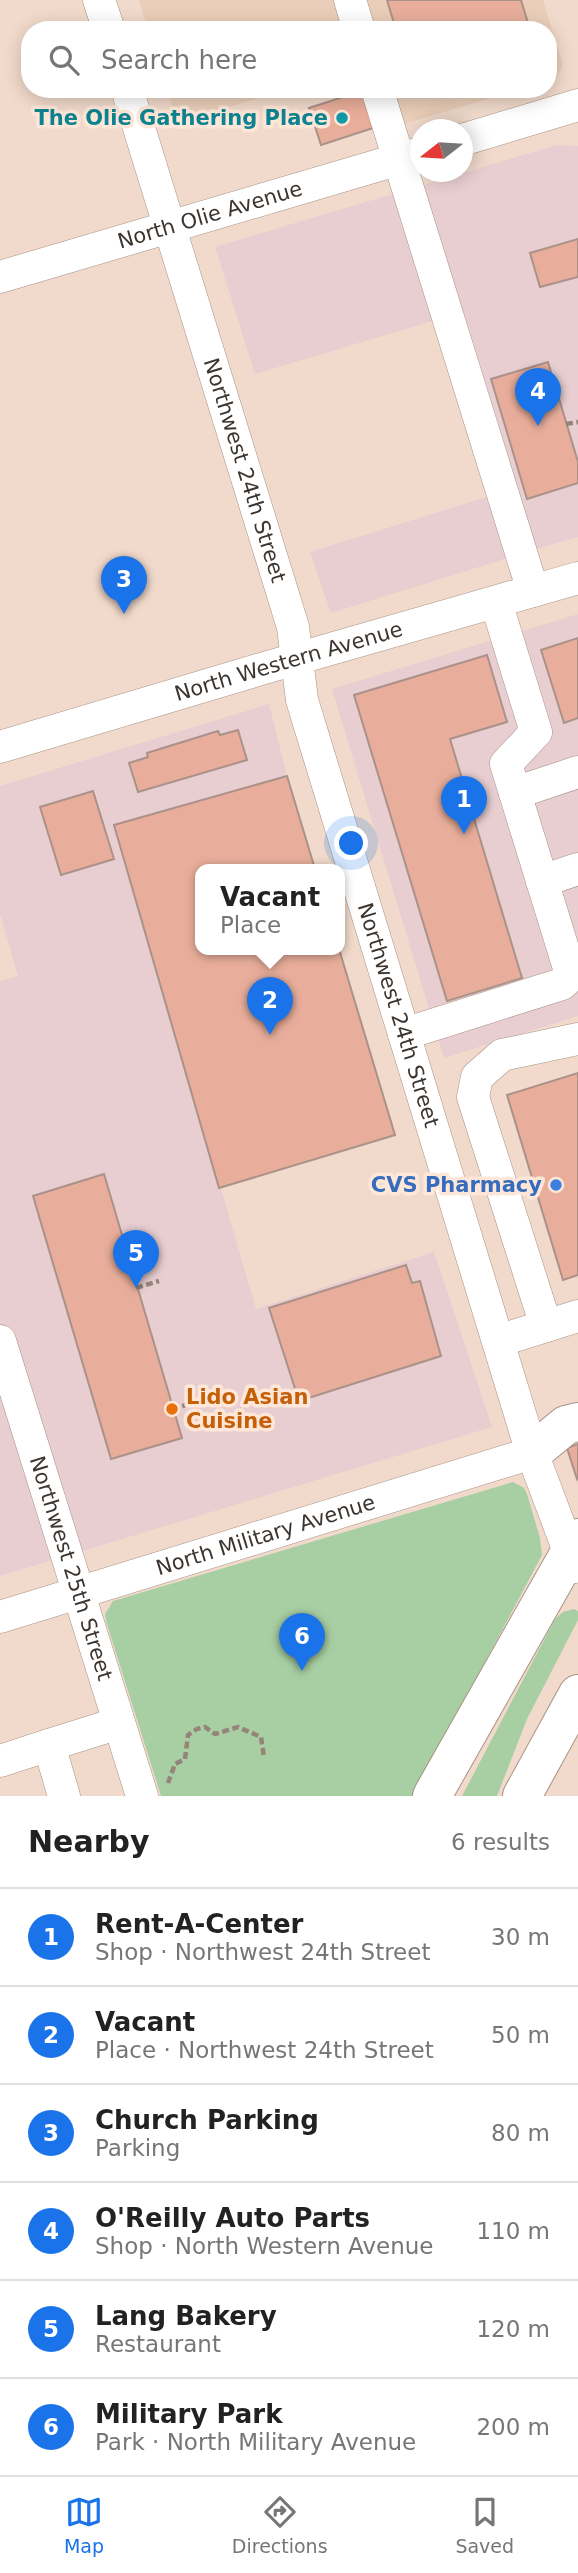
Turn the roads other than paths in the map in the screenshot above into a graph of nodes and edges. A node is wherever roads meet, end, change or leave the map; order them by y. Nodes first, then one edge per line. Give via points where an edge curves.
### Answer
1 (100, 0) edge
2 (350, 0) edge
3 (106, 21) edge
4 (356, 21) edge
5 (130, 98) edge
6 (381, 98) edge
7 (578, 105) edge
8 (473, 137) edge
9 (409, 156) edge
10 (169, 226) junction
11 (0, 278) edge
12 (578, 578) edge
13 (533, 591) junction
14 (496, 602) junction
15 (297, 659) junction
16 (0, 747) edge
17 (578, 772) edge
18 (515, 793) junction
19 (578, 869) edge
20 (542, 880) junction
21 (404, 1034) junction
22 (578, 1039) edge
23 (578, 1316) edge
24 (546, 1326) junction
25 (0, 1341) edge
26 (498, 1341) junction
27 (578, 1422) edge
28 (532, 1453) junction
29 (575, 1554) edge
30 (79, 1592) junction
31 (0, 1616) edge
32 (578, 1693) edge
33 (119, 1723) junction
34 (566, 1732) edge
35 (49, 1745) junction
36 (0, 1761) edge
37 (154, 1791) edge
38 (64, 1796) edge
39 (432, 1796) edge
40 (522, 1796) edge

1 - 3 street
2 - 4 street
5 - 10 street, Northwest 24th Street
6 - 9 street
7 - 8 street
9 - 10 street, North Olie Avenue
9 - 13 street
10 - 11 street, North Olie Avenue
10 - 15 street, Northwest 24th Street via 293,627
12 - 13 street, North Western Avenue
13 - 14 street, North Western Avenue
14 - 15 street, North Western Avenue
14 - 18 street via 536,732 506,764
15 - 16 street, North Western Avenue
15 - 21 street, Northwest 24th Street via 302,700
17 - 18 street
18 - 20 street
19 - 20 street
20 - 21 street via 569,968 568,978 562,984
21 - 26 street, Northwest 24th Street
22 - 24 street via 502,1055 477,1077 473,1097
23 - 24 street
24 - 26 street
25 - 30 street, Northwest 25th Street
26 - 28 street, Northwest 24th Street
27 - 28 main road via 566,1425
28 - 29 street, Northwest 24th Street
28 - 30 street, North Military Avenue
29 - 39 main road
30 - 31 street, North Military Avenue
30 - 33 street, Northwest 25th Street
32 - 34 main road
33 - 35 street
33 - 37 street, Northwest 25th Street
34 - 40 main road
35 - 36 street
35 - 38 street

